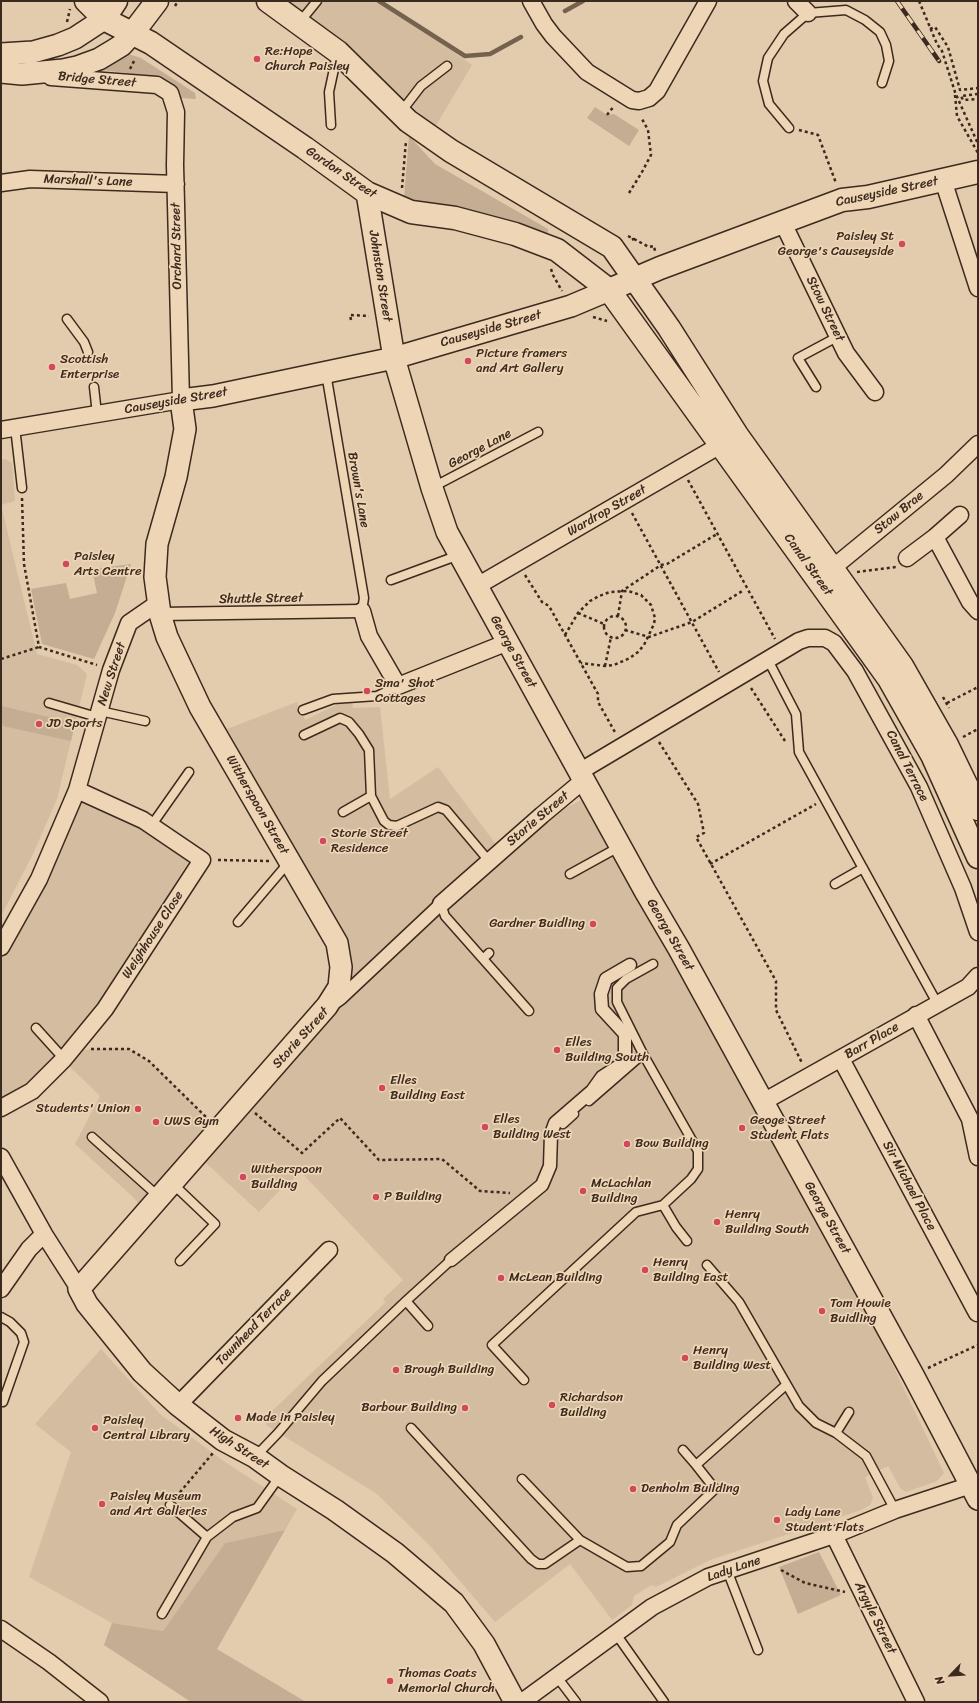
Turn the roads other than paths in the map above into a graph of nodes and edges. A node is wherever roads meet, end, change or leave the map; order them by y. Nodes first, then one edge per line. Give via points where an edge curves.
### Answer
1 (86, 1) edge
2 (116, 1) edge
3 (157, 1) edge
4 (268, 1) edge
5 (317, 1) edge
6 (531, 1) edge
7 (708, 1) edge
8 (796, 1) edge
9 (808, 13) junction
10 (104, 19) junction
11 (299, 24) junction
12 (132, 34) junction
13 (338, 52) junction
14 (1, 54) edge
15 (447, 66) dead end
16 (1, 72) edge
17 (22, 74) junction
18 (882, 83) dead end
19 (170, 93) joint
20 (404, 117) junction
21 (331, 125) dead end
22 (789, 128) road end
23 (972, 174) edge
24 (943, 180) junction
25 (1, 183) edge
26 (176, 184) junction
27 (367, 193) junction
28 (783, 222) junction
29 (635, 279) junction
30 (978, 288) edge
31 (609, 290) junction
32 (67, 319) dead end
33 (839, 336) junction
34 (88, 352) dead end
35 (394, 358) junction
36 (326, 373) junction
37 (94, 387) dead end
38 (816, 387) dead end
39 (875, 392) dead end
40 (181, 400) junction
41 (97, 414) junction
42 (8, 428) edge
43 (538, 432) dead end
44 (729, 440) junction
45 (978, 444) edge
46 (22, 488) road end
47 (432, 488) junction
48 (960, 515) dead end
49 (935, 537) junction
50 (459, 555) junction
51 (907, 558) dead end
52 (826, 574) junction
53 (391, 580) dead end
54 (477, 586) junction
55 (159, 609) junction
56 (362, 611) junction
57 (978, 611) edge
58 (799, 641) joint
59 (508, 642) junction
60 (775, 656) junction
61 (398, 686) junction
62 (49, 703) dead end
63 (303, 710) dead end
64 (98, 714) junction
65 (145, 721) dead end
66 (304, 735) dead end
67 (189, 772) dead end
68 (582, 776) junction
69 (77, 790) junction
70 (371, 796) junction
71 (978, 809) edge
72 (343, 812) dead end
73 (151, 826) junction
74 (620, 846) junction
75 (978, 857) edge
76 (489, 861) junction
77 (289, 862) junction
78 (863, 868) junction
79 (570, 874) dead end
80 (835, 884) dead end
81 (441, 904) junction
82 (238, 922) dead end
83 (978, 932) edge
84 (1, 947) edge
85 (653, 964) dead end
86 (630, 965) dead end
87 (978, 976) edge
88 (937, 1003) junction
89 (327, 1006) junction
90 (529, 1011) dead end
91 (916, 1015) junction
92 (36, 1028) dead end
93 (68, 1054) junction
94 (643, 1054) junction
95 (841, 1058) junction
96 (763, 1102) junction
97 (1, 1108) edge
98 (564, 1124) dead end
99 (92, 1137) dead end
100 (978, 1157) edge
101 (1, 1158) edge
102 (165, 1189) junction
103 (663, 1205) junction
104 (44, 1234) junction
105 (687, 1241) dead end
106 (329, 1250) dead end
107 (451, 1260) joint
108 (180, 1261) dead end
109 (707, 1265) dead end
110 (1, 1289) edge
111 (79, 1289) junction
112 (406, 1301) junction
113 (977, 1313) edge
114 (1, 1317) edge
115 (428, 1326) dead end
116 (524, 1380) dead end
117 (786, 1385) junction
118 (3, 1402) dead end
119 (178, 1405) junction
120 (849, 1412) dead end
121 (411, 1428) dead end
122 (836, 1433) junction
123 (683, 1450) dead end
124 (255, 1457) junction
125 (696, 1465) junction
126 (280, 1475) junction
127 (522, 1479) dead end
128 (974, 1492) edge
129 (170, 1505) road end
130 (896, 1510) junction
131 (834, 1535) junction
132 (207, 1537) junction
133 (580, 1540) junction
134 (726, 1570) junction
135 (162, 1614) dead end
136 (1, 1629) edge
137 (616, 1634) junction
138 (758, 1650) dead end
139 (557, 1677) junction
140 (100, 1702) edge
141 (515, 1702) edge
142 (522, 1702) edge
143 (576, 1702) edge
144 (664, 1702) edge
145 (916, 1702) edge

1 - 10 main road, Gordon Street
2 - 10 main road
3 - 12 main road
4 - 11 main road
5 - 11 lane
6 - 7 street via 544,24 578,64 632,100 644,100 657,91
8 - 9 street
9 - 18 lane via 846,10 880,32 889,61
9 - 22 lane via 784,34 768,58 763,81 769,104
10 - 12 main road, Gordon Street
10 - 14 street via 75,38 58,45 34,52
11 - 13 main road
12 - 17 street, Bridge Street via 122,45 99,59 62,70
12 - 27 main road, Gordon Street via 151,43 306,148
13 - 20 main road
13 - 21 lane via 329,92
15 - 20 lane via 421,86
16 - 17 street, Bridge Street
17 - 19 street, Bridge Street via 157,85
19 - 26 street, Orchard Street via 176,112
20 - 29 main road via 451,151 612,247
23 - 24 main road, Causeyside Street
24 - 28 main road, Causeyside Street via 868,197 842,200
24 - 30 street
25 - 26 street, Marshall's Lane via 30,179
26 - 40 street, Orchard Street
27 - 31 main road, Gordon Street via 400,209 455,218 515,234 557,250
27 - 35 street, Johnston Street
28 - 29 main road, Causeyside Street
28 - 33 street, Stow Street
29 - 31 main road, Causeyside Street
29 - 44 main road, Canal Street
31 - 35 street, Causeyside Street via 571,306
31 - 44 main road, Canal Street
32 - 34 lane
33 - 38 lane via 798,358
33 - 39 street, Stow Street via 846,353
35 - 36 street, Causeyside Street
35 - 47 street, George Street
36 - 40 street, Causeyside Street
36 - 56 lane, Brown's Lane via 364,598
37 - 41 lane
40 - 41 street, Causeyside Street
40 - 55 street via 184,429 176,477 157,544 155,577
41 - 42 street, Causeyside Street
42 - 46 lane
43 - 47 lane, George Lane
44 - 52 main road, Canal Street
44 - 54 street, Wardrop Street
45 - 52 street, Stow Brae via 946,475
47 - 50 street, George Street via 447,532
48 - 49 street
49 - 51 street
49 - 57 street via 970,602
50 - 53 lane
50 - 54 street, George Street
52 - 71 main road, Canal Street via 902,666 948,745
52 - 75 main road, Canal Street via 932,755
54 - 59 street, George Street
55 - 56 street, Shuttle Street
55 - 64 street, New Street via 129,623
55 - 77 street, Witherspoon Street via 167,637 200,707
56 - 61 street via 369,636
58 - 60 street, Storie Street
58 - 83 street, Canal Terrace via 825,638 834,643 855,671 919,787 963,888
59 - 61 street
59 - 68 street, George Street
60 - 68 street, Storie Street via 623,746
60 - 78 lane via 796,714 799,752
61 - 63 lane via 377,696 333,699
62 - 64 lane
64 - 65 lane
64 - 69 street, New Street
66 - 70 lane via 340,718 349,722 369,750
67 - 73 lane
68 - 74 street, George Street
68 - 76 street, Storie Street
69 - 73 street
69 - 84 street, New Street via 39,879
70 - 72 lane
70 - 76 lane via 384,821 389,825 397,826 438,806 446,810
73 - 93 street, Weighhouse Close via 202,860 118,990
74 - 79 lane
74 - 96 street, George Street
76 - 81 street, Storie Street
77 - 82 lane
77 - 89 street, Witherspoon Street via 337,943 341,967 338,987
78 - 80 lane
78 - 88 lane
81 - 89 street, Storie Street via 341,998
81 - 90 lane via 445,916 486,956
85 - 94 lane via 626,979 617,988 617,1002
86 - 107 street via 606,979 601,994 602,1009 625,1034 625,1062 602,1077 592,1092 555,1123 551,1134 550,1166 542,1185
87 - 88 street, Barr Place via 968,986
88 - 91 street, Barr Place
89 - 102 street, Storie Street
91 - 95 street, Barr Place
91 - 100 street via 970,1119
92 - 93 lane
93 - 97 street, Weighhouse Close via 32,1091
94 - 98 lane
94 - 103 lane via 698,1151 698,1169 692,1179
95 - 96 street, Barr Place
95 - 113 street, Sir Michael Place
96 - 128 street, George Street via 913,1375
99 - 102 lane
101 - 104 street, High Street
102 - 108 lane via 214,1224
102 - 111 street, Storie Street
103 - 105 lane
103 - 116 lane via 636,1212 492,1345
104 - 110 street via 29,1249
104 - 111 street, High Street
106 - 119 street, Townhead Terrace
107 - 112 lane
109 - 117 lane via 739,1302
111 - 119 street, High Street via 96,1316 142,1372
112 - 115 lane
112 - 124 lane via 322,1381
114 - 118 lane via 21,1333 24,1342
117 - 122 lane via 799,1406 816,1423
117 - 125 lane
119 - 124 street, High Street via 223,1440
120 - 122 lane
121 - 133 lane via 538,1564 545,1564
122 - 130 lane via 866,1456
123 - 125 lane
124 - 126 street, High Street
125 - 133 lane via 715,1489 677,1524 670,1542 641,1566 627,1566
126 - 132 lane via 257,1508 233,1517
126 - 141 street, High Street via 395,1553 454,1603 484,1644
127 - 133 lane
128 - 130 street, Lady Lane
129 - 132 lane
130 - 131 street, Lady Lane
131 - 134 street, Lady Lane
131 - 145 street, Argyle Street
132 - 135 lane
134 - 137 street, Lady Lane via 708,1576 652,1607
134 - 138 lane
136 - 140 street
137 - 139 street, Lady Lane
137 - 144 lane
139 - 142 street, Lady Lane
139 - 143 lane

